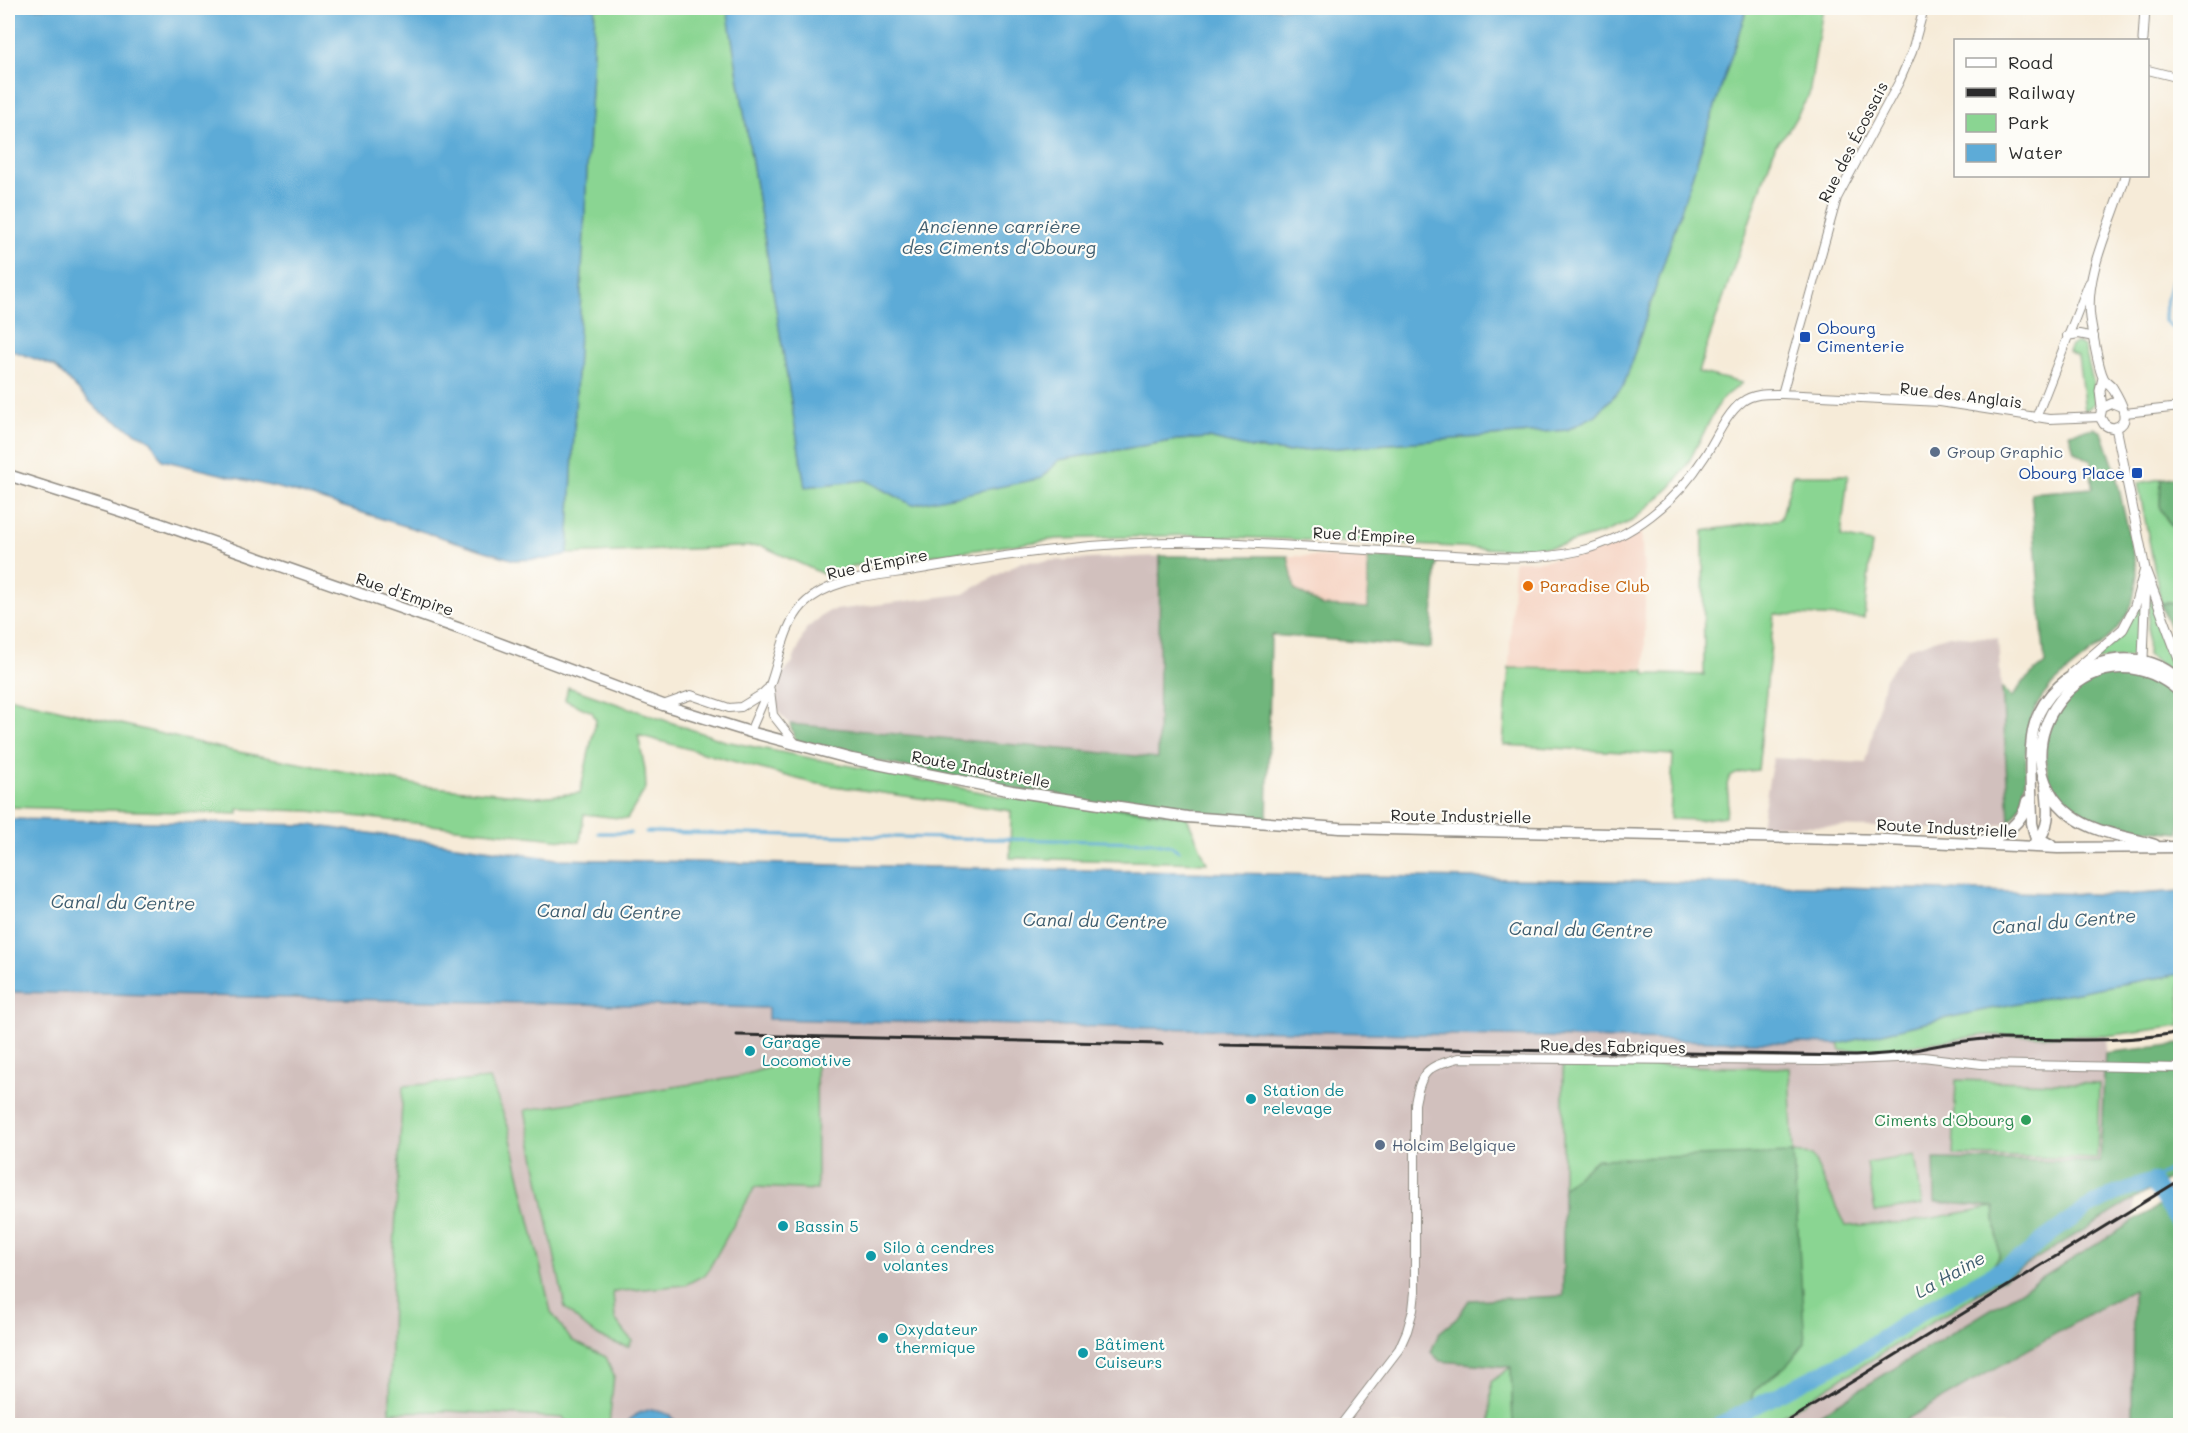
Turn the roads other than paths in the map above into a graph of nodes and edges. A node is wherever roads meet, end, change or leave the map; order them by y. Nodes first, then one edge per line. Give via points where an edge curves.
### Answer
1 (1924, 8) edge
2 (2145, 8) edge
3 (2143, 39) edge
4 (2149, 70) edge
5 (2181, 78) edge
6 (2124, 177) edge
7 (2094, 269) junction
8 (2067, 336) junction
9 (2094, 337) junction
10 (2103, 378) junction
11 (1782, 394) junction
12 (2181, 407) edge
13 (2123, 409) junction
14 (2101, 412) junction
15 (2036, 418) junction
16 (2116, 427) junction
17 (8, 475) edge
18 (2145, 569) junction
19 (2144, 662) junction
20 (2181, 662) edge
21 (2155, 674) junction
22 (2064, 681) junction
23 (2181, 681) edge
24 (770, 684) junction
25 (2181, 692) edge
26 (663, 705) junction
27 (750, 732) junction
28 (2032, 738) junction
29 (797, 745) junction
30 (2044, 777) junction
31 (2039, 839) junction
32 (1960, 842) junction
33 (2026, 847) junction
34 (2181, 847) edge
35 (2058, 848) junction
36 (2166, 848) junction
37 (2181, 1068) edge
38 (1340, 1425) edge

1 - 11 street, Rue des Écossais via 1899,82 1837,198
2 - 3 street
4 - 5 street
6 - 7 street
7 - 8 street
7 - 9 street via 2088,298
8 - 9 street
8 - 15 street
9 - 10 street
10 - 13 street
10 - 14 street
11 - 15 street, Rue des Anglais via 1940,402
11 - 24 street, Rue d'Empire via 1757,395 1740,403 1676,492 1648,519 1602,544 1551,556 1521,558 1206,542 1083,546 850,581 823,590 793,617
12 - 13 street
13 - 14 street via 2113,403
13 - 16 street via 2122,423
14 - 15 street, Rue des Anglais
14 - 16 street via 2108,427
16 - 18 street
17 - 26 main road, Rue d'Empire via 480,636
18 - 19 street
18 - 20 street
18 - 22 street via 2135,606 2123,629
19 - 21 street
19 - 22 main road via 2102,662
19 - 23 main road via 2163,668
21 - 25 main road
21 - 30 main road via 2110,669 2091,675 2067,691 2047,723 2042,751
22 - 28 main road via 2040,711
24 - 26 street via 762,694 741,706 729,708 691,695
24 - 27 street, Rue d'Empire
24 - 29 street via 773,715
26 - 27 main road, Rue d'Empire
27 - 29 main road, Route Industrielle
28 - 31 main road via 2032,824
28 - 32 main road via 2027,802 2021,819 1986,840
29 - 32 main road, Route Industrielle via 987,787 1209,820 1340,828
30 - 31 main road via 2048,814
30 - 36 main road via 2058,801 2078,820 2101,831
31 - 33 main road
31 - 35 main road
32 - 33 main road, Route Industrielle
33 - 35 main road, Route Industrielle
34 - 36 main road, Route Industrielle
35 - 36 main road, Route Industrielle
37 - 38 street, Rue des Fabriques via 1981,1064 1923,1057 1822,1061 1459,1058 1434,1066 1418,1086 1415,1104 1415,1292 1407,1331 1399,1349

